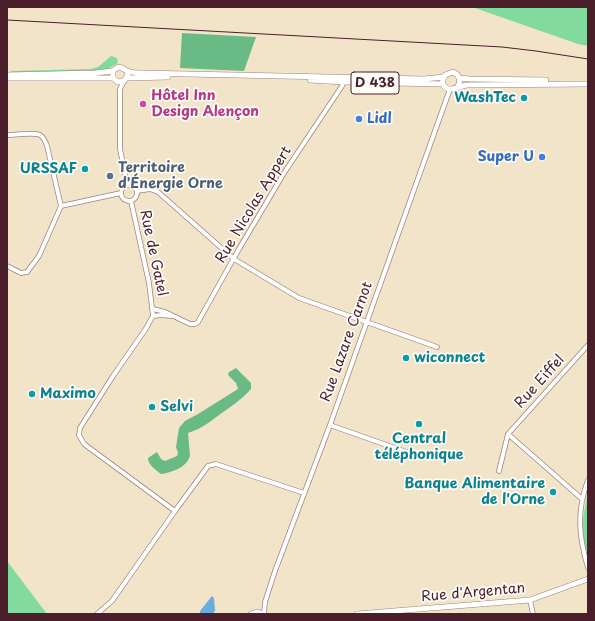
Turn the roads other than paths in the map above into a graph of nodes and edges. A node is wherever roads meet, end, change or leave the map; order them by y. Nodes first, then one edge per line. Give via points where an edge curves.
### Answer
1 (113, 71) junction
2 (127, 71) junction
3 (7, 75) edge
4 (444, 77) junction
5 (7, 78) edge
6 (306, 78) junction
7 (459, 78) junction
8 (126, 79) junction
9 (114, 80) junction
10 (344, 80) junction
11 (588, 83) edge
12 (443, 84) junction
13 (458, 86) junction
14 (450, 89) junction
15 (120, 90) junction
16 (7, 135) edge
17 (127, 184) junction
18 (137, 191) junction
19 (121, 194) junction
20 (131, 201) junction
21 (62, 206) junction
22 (234, 259) junction
23 (7, 266) edge
24 (153, 309) junction
25 (153, 316) junction
26 (173, 317) junction
27 (366, 322) junction
28 (588, 345) edge
29 (437, 347) dead end
30 (330, 425) junction
31 (508, 434) junction
32 (412, 454) dead end
33 (498, 471) dead end
34 (588, 480) edge
35 (304, 493) junction
36 (582, 499) junction
37 (175, 511) junction
38 (588, 568) edge
39 (588, 579) edge
40 (530, 600) junction
41 (265, 602) junction
42 (253, 613) edge
43 (98, 614) edge
44 (264, 614) edge
45 (358, 614) edge
46 (533, 614) edge

1 - 2 main road via 120,66
1 - 3 main road
1 - 9 main road
2 - 6 main road, D 438
2 - 8 main road
4 - 7 main road via 453,72
4 - 10 main road, D 438
4 - 12 main road
5 - 9 main road
6 - 8 main road, D 438
6 - 10 main road, D 438
7 - 11 main road
7 - 13 main road
8 - 9 main road via 120,82
8 - 15 street
9 - 15 street
10 - 12 main road, D 438
10 - 22 street, Rue Nicolas Appert via 292,160
11 - 13 main road
12 - 14 main road
13 - 14 main road
14 - 27 street, Rue Lazare Carnot
15 - 17 street via 120,150
16 - 21 street via 40,135 44,140
17 - 18 street via 134,186
17 - 19 street
18 - 20 street via 136,198
18 - 22 street via 150,189 158,192
19 - 20 street via 124,199
19 - 21 street
20 - 24 street, Rue de Gatel
21 - 23 street via 38,256 27,272 21,273
22 - 26 street, Rue Nicolas Appert via 198,322 190,324
22 - 27 street via 299,298
24 - 25 street
24 - 26 street, Rue Nicolas Appert
25 - 26 street, Rue Nicolas Appert
25 - 37 street via 80,428 79,435 84,444
27 - 29 street
27 - 30 street, Rue Lazare Carnot
28 - 31 street, Rue Eiffel
30 - 32 street
30 - 35 street, Rue Lazare Carnot
31 - 33 street
31 - 36 street
34 - 36 street
35 - 37 street via 212,464
35 - 41 street, Rue Lazare Carnot
36 - 38 street via 579,527
37 - 43 street via 112,601
39 - 40 main road, Rue d'Argentan
40 - 45 main road, Rue d'Argentan
40 - 46 street
41 - 42 street, Rue Lazare Carnot
41 - 44 street, Rue Lazare Carnot
42 - 44 main road

